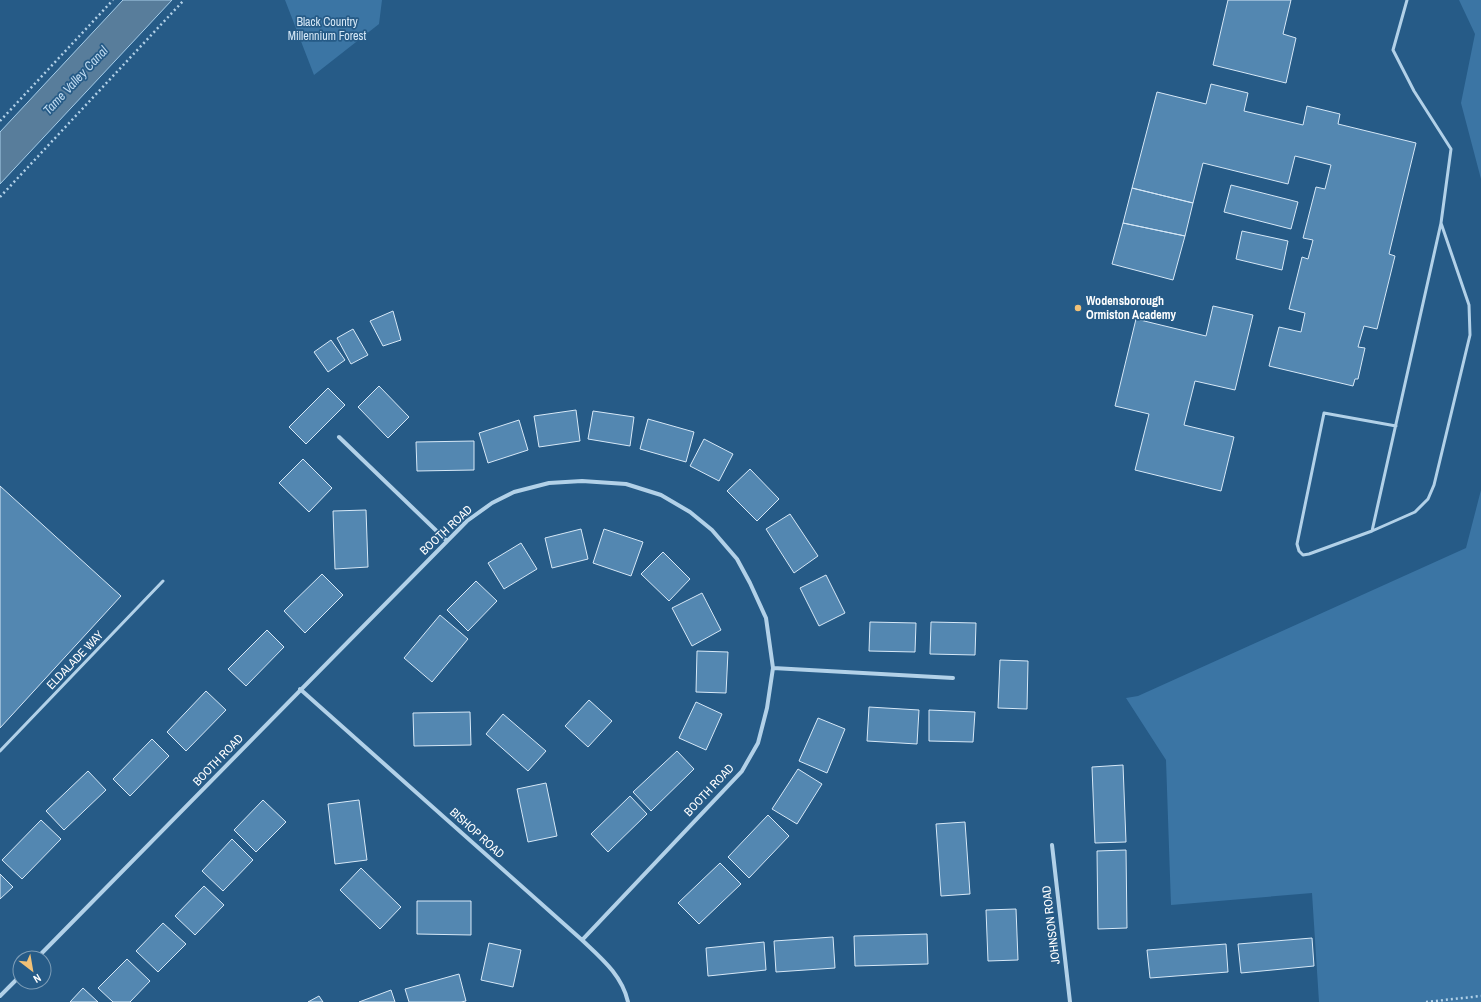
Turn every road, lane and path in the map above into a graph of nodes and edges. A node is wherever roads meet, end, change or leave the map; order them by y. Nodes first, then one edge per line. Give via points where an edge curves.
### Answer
1 (114, 0) edge
2 (184, 0) edge
3 (1407, 0) edge
4 (0, 121) edge
5 (0, 197) edge
6 (1441, 223) junction
7 (1396, 426) junction
8 (339, 437) dead end
9 (1372, 531) junction
10 (447, 541) junction
11 (164, 581) dead end
12 (773, 668) junction
13 (952, 678) dead end
14 (300, 689) junction
15 (0, 751) edge
16 (1052, 845) dead end
17 (582, 940) junction
18 (45, 950) edge
19 (12, 984) edge
20 (0, 996) edge
21 (1481, 996) edge
22 (628, 1002) edge
23 (1070, 1002) edge
24 (1426, 1002) edge

1 - 4 path
2 - 5 path
3 - 6 lane via 1393,50 1414,91 1451,149
6 - 7 lane
6 - 9 lane via 1469,305 1470,335 1434,485 1428,499 1415,512
7 - 9 lane
7 - 9 lane via 1324,413 1297,544 1303,555 1309,554
8 - 10 street
10 - 12 street, BOOTH ROAD via 467,521 492,503 514,492 549,483 582,481 626,484 661,495 690,512 712,530 737,559 766,618
10 - 14 street, BOOTH ROAD
11 - 15 lane, ELDALADE WAY
12 - 13 street
12 - 17 street, BOOTH ROAD via 758,743 742,771
14 - 17 street, BISHOP ROAD
14 - 18 street, BOOTH ROAD
16 - 23 street, JOHNSON ROAD
17 - 22 street, BISHOP ROAD via 610,966 626,993
19 - 20 street
21 - 24 path

